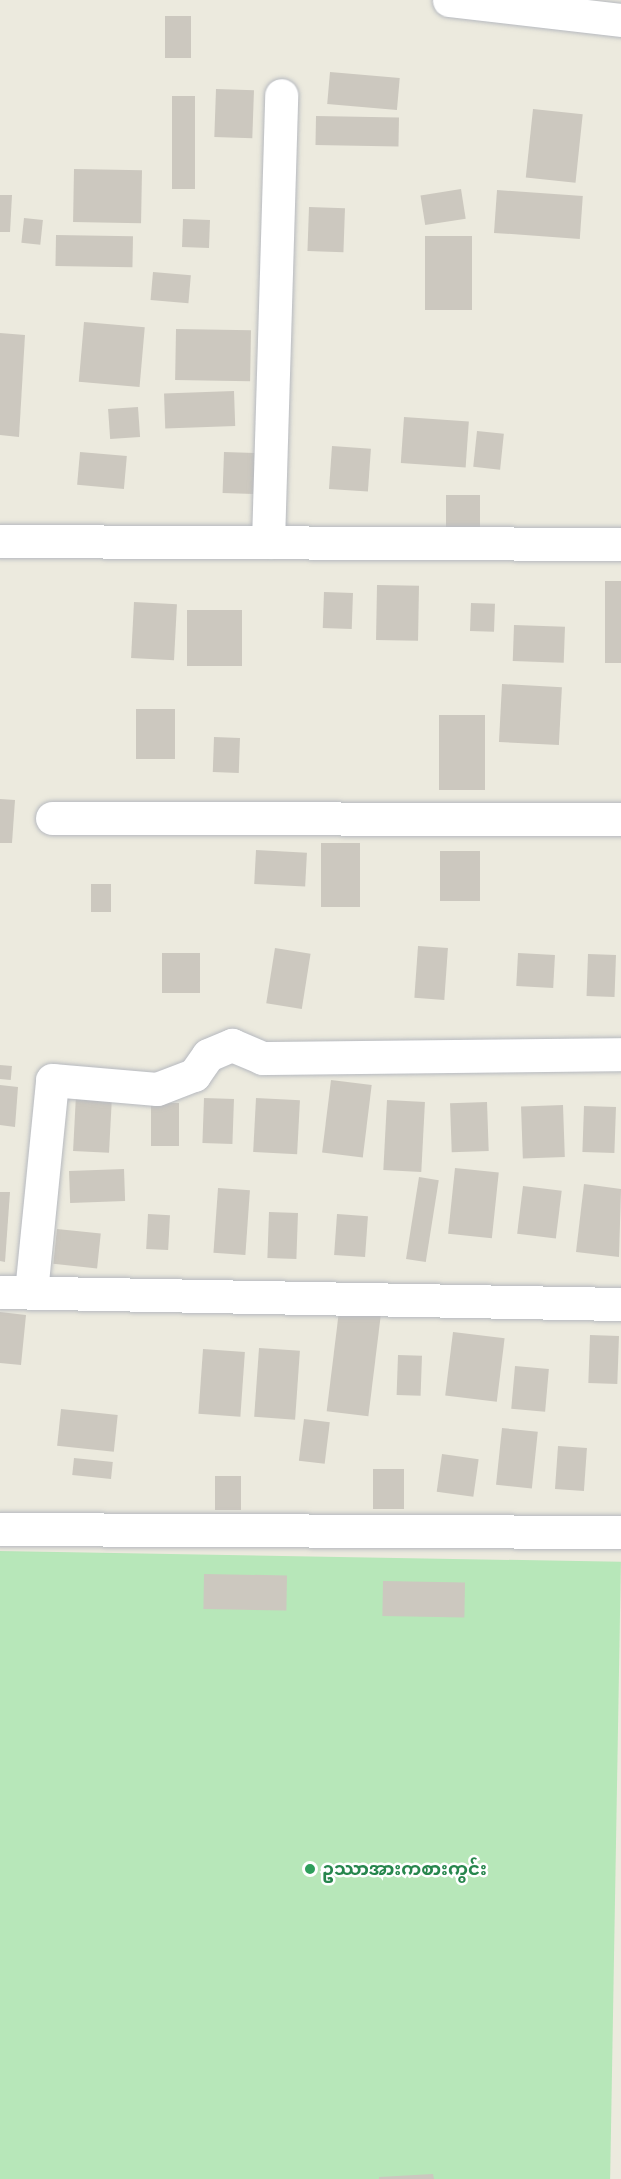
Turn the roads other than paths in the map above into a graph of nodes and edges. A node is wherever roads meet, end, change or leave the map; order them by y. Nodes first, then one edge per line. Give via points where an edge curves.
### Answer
1 (449, 0) edge
2 (621, 20) edge
3 (281, 95) dead end
4 (0, 541) edge
5 (268, 542) junction
6 (621, 544) edge
7 (52, 818) dead end
8 (621, 819) edge
9 (621, 1054) edge
10 (16, 1292) edge
11 (621, 1304) edge
12 (0, 1529) edge
13 (621, 1532) edge

1 - 2 street
3 - 5 street
4 - 5 street
5 - 6 street
7 - 8 street
9 - 10 street via 262,1058 232,1045 208,1055 194,1075 157,1089 52,1080
10 - 11 street
12 - 13 street

